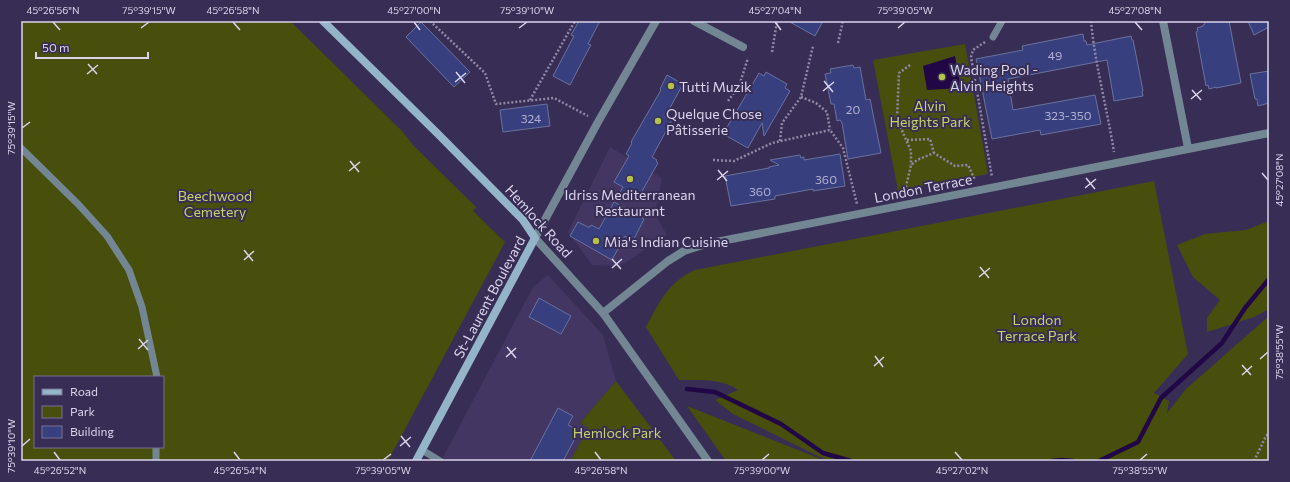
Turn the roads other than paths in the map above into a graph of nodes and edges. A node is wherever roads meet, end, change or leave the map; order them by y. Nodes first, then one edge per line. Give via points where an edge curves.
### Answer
1 (324, 21) edge
2 (656, 21) edge
3 (694, 21) edge
4 (1002, 21) edge
5 (1163, 21) edge
6 (993, 37) road end
7 (743, 47) dead end
8 (1269, 133) edge
9 (21, 148) edge
10 (1188, 148) junction
11 (535, 238) junction
12 (603, 313) junction
13 (157, 376) edge
14 (156, 448) edge
15 (422, 450) junction
16 (156, 461) edge
17 (416, 461) edge
18 (440, 461) edge
19 (708, 461) edge

1 - 11 main road, Hemlock Road via 523,220
2 - 11 street, St-Laurent Boulevard
3 - 7 street
4 - 6 lane
5 - 10 street
8 - 10 street, London Terrace
9 - 13 lane via 107,236 129,270 142,308
10 - 12 street, London Terrace via 706,244 684,252 663,265
11 - 12 street, Hemlock Road
11 - 15 main road, St-Laurent Boulevard
12 - 19 street, Hemlock Road
14 - 16 lane
15 - 17 main road, St-Laurent Boulevard
15 - 18 lane

